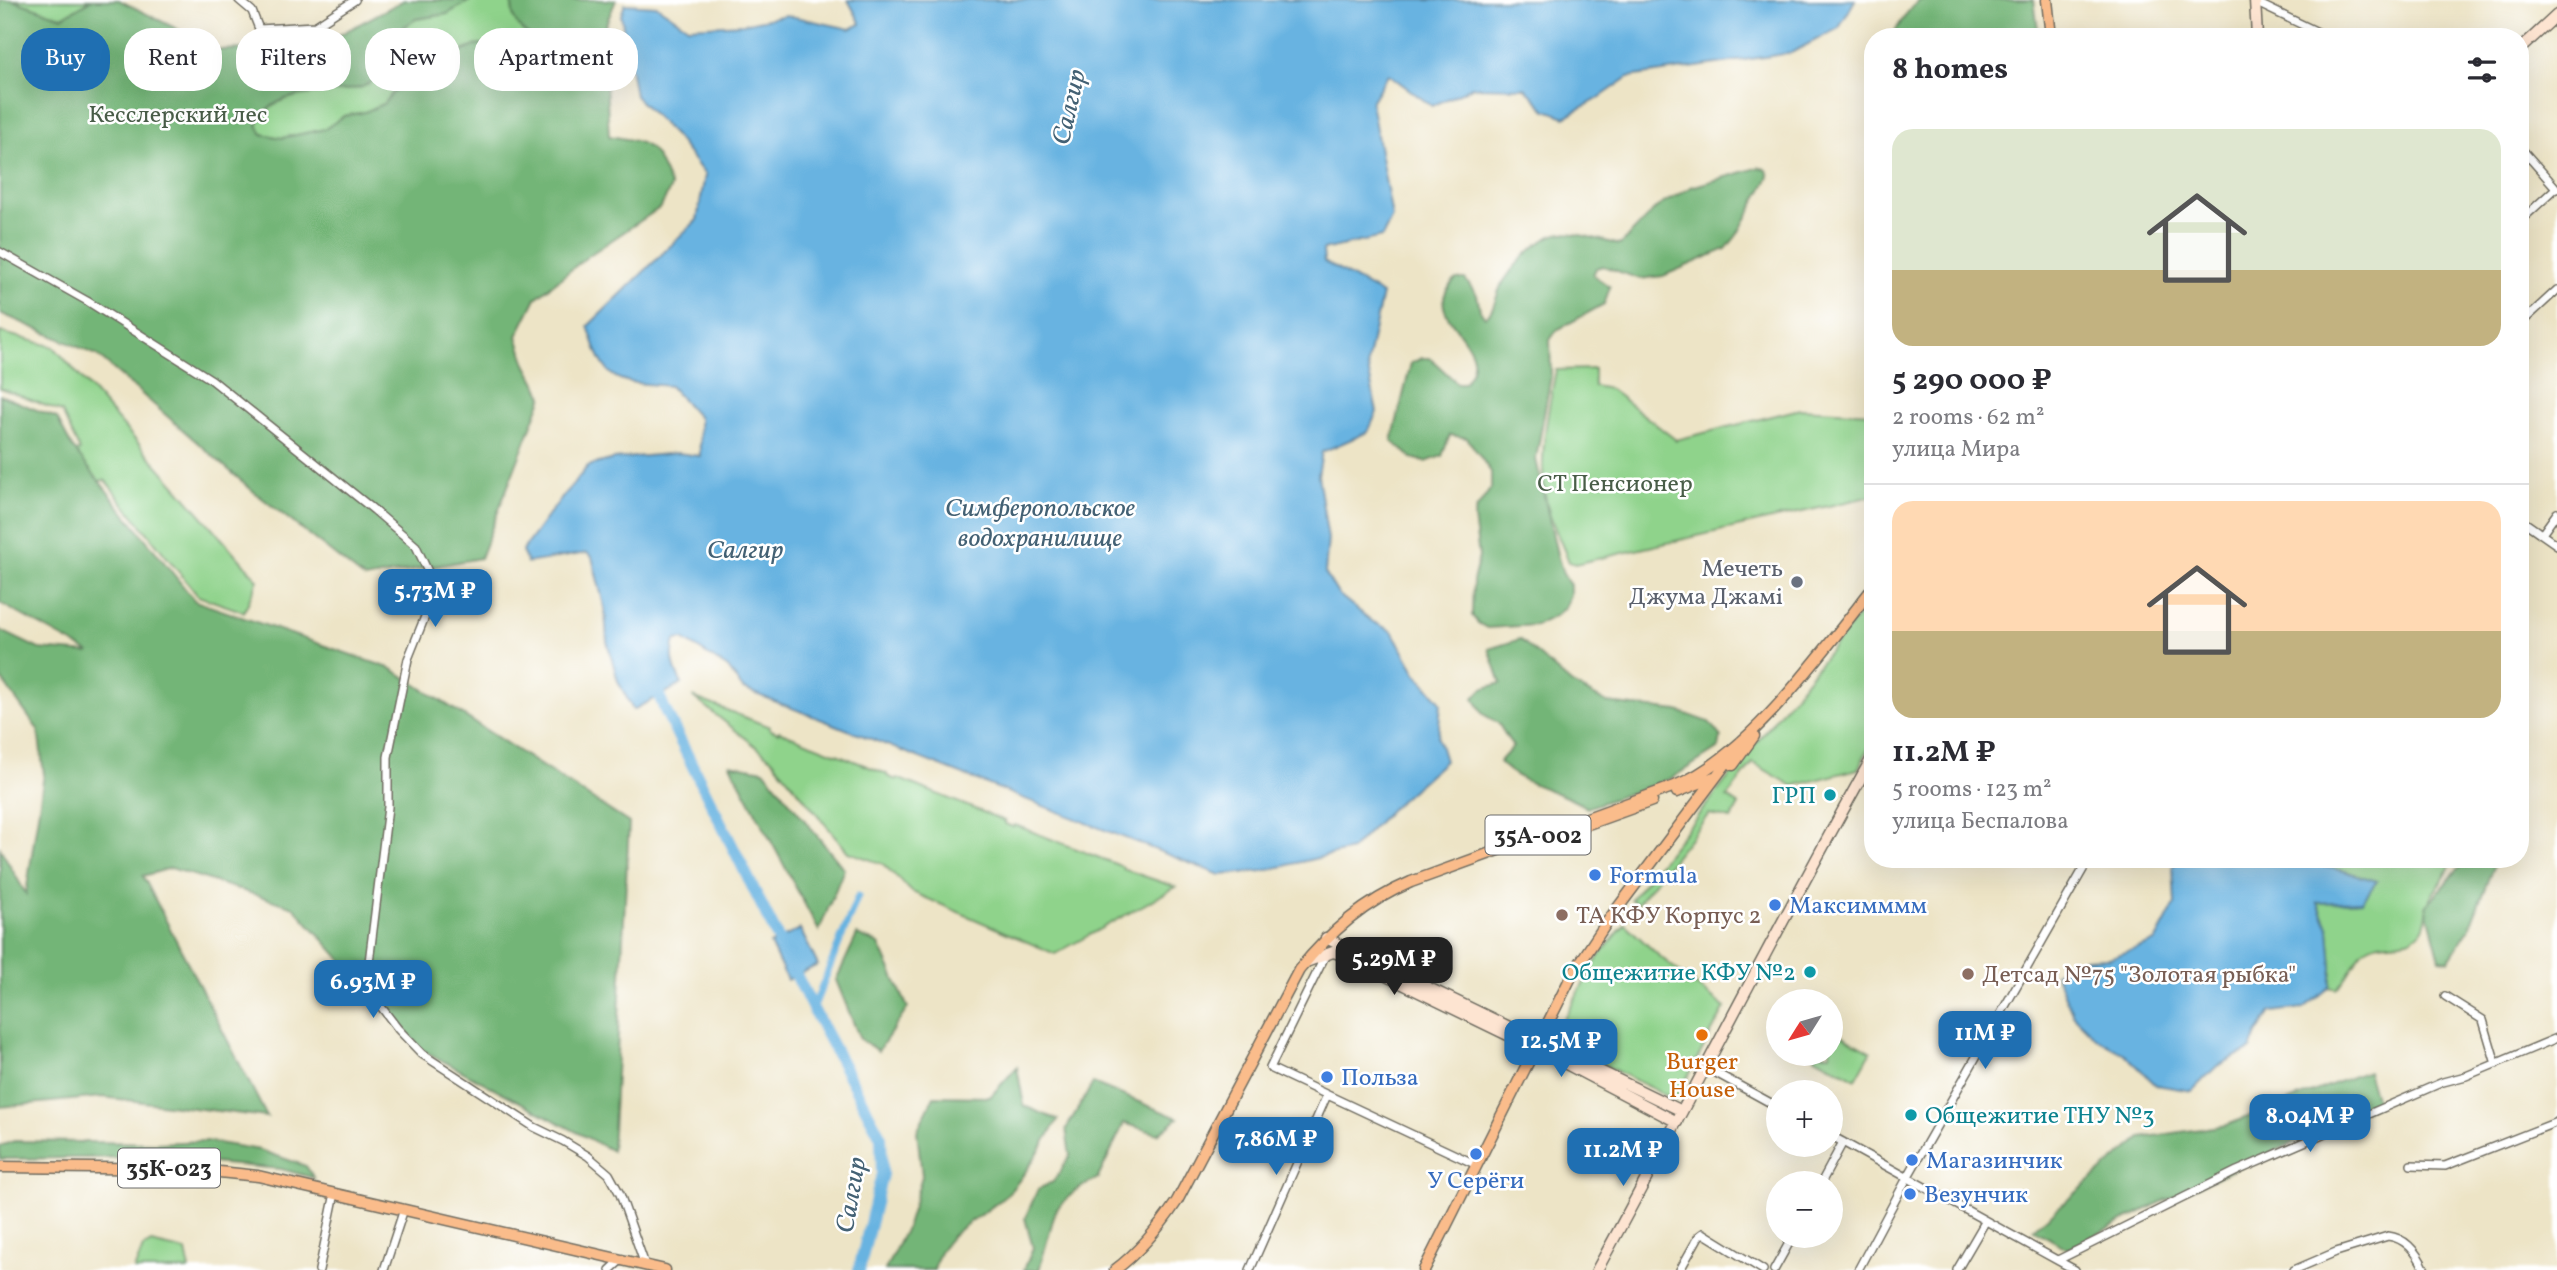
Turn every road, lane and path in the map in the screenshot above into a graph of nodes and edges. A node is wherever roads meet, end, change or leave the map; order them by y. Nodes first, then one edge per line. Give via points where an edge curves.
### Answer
1 (239, 0) edge
2 (355, 0) edge
3 (2047, 0) edge
4 (2255, 1) edge
5 (2557, 15) edge
6 (2050, 28) edge
7 (2256, 28) edge
8 (2310, 28) edge
9 (2529, 41) edge
10 (2529, 158) edge
11 (2556, 189) edge
12 (2529, 213) edge
13 (0, 252) edge
14 (2557, 290) edge
15 (2529, 316) edge
16 (2557, 513) edge
17 (2529, 525) edge
18 (2542, 534) junction
19 (2557, 545) edge
20 (1864, 599) edge
21 (1791, 688) junction
22 (1750, 732) junction
23 (1729, 769) junction
24 (1864, 773) edge
25 (1717, 776) junction
26 (1661, 850) junction
27 (2084, 868) edge
28 (1326, 939) junction
29 (1326, 954) junction
30 (1306, 962) junction
31 (2445, 996) dead end
32 (2557, 1038) edge
33 (1537, 1045) junction
34 (2497, 1064) junction
35 (1707, 1068) junction
36 (1327, 1095) junction
37 (1766, 1100) edge
38 (1680, 1116) junction
39 (2557, 1122) edge
40 (1843, 1142) edge
41 (1477, 1165) junction
42 (2411, 1165) dead end
43 (0, 1167) edge
44 (1907, 1178) junction
45 (335, 1193) junction
46 (404, 1209) junction
47 (1985, 1222) junction
48 (1786, 1248) edge
49 (621, 1260) junction
50 (2058, 1260) junction
51 (645, 1265) junction
52 (319, 1270) edge
53 (384, 1270) edge
54 (610, 1270) edge
55 (666, 1270) edge
56 (1115, 1270) edge
57 (1250, 1270) edge
58 (1424, 1270) edge
59 (1597, 1270) edge
60 (1680, 1270) edge
61 (1763, 1270) edge
62 (1774, 1270) edge
63 (1858, 1270) edge
64 (1957, 1270) edge
65 (2075, 1270) edge
66 (2294, 1270) edge
67 (2425, 1270) edge

1 - 2 street via 252,11 259,29 315,26
3 - 6 main road
4 - 7 main road
4 - 8 street
5 - 9 main road
10 - 11 street
11 - 12 street
13 - 51 street via 212,380 416,546 436,589 408,659 388,757 388,807 366,987 422,1054 534,1127 588,1156 609,1174
14 - 15 street
16 - 18 street
17 - 18 street
18 - 19 street
20 - 21 main road, 35А-002
21 - 22 main road, 35А-002
21 - 23 main road, 35А-002
22 - 25 main road
22 - 28 main road, 35А-002 via 1686,781 1411,882 1363,907
23 - 25 main road
23 - 26 main road
24 - 35 main road
25 - 26 main road
25 - 28 main road via 1401,892
26 - 33 main road via 1585,955
27 - 44 street
28 - 30 main road
28 - 33 main road
29 - 30 main road
29 - 33 main road via 1343,955
29 - 36 street via 1270,1068
30 - 56 main road via 1175,1204 1144,1245
31 - 34 street via 2483,1020
32 - 34 street
33 - 38 main road
33 - 41 main road
34 - 50 street via 2443,1082 2237,1171
35 - 37 street
35 - 38 main road
36 - 41 street
36 - 57 street
38 - 59 main road
39 - 42 street via 2445,1166
40 - 44 street
41 - 58 main road
43 - 45 main road, 35К-023 via 190,1169 258,1176
44 - 47 street
44 - 63 street
45 - 46 main road, 35К-023
45 - 52 street
46 - 49 main road, 35К-023
46 - 53 street
47 - 50 street
47 - 64 street
48 - 62 street
49 - 51 main road, 35К-023
49 - 54 street
50 - 65 street
51 - 55 main road, 35К-023
60 - 61 street via 1703,1233
66 - 67 street via 2336,1252 2395,1237 2409,1245

